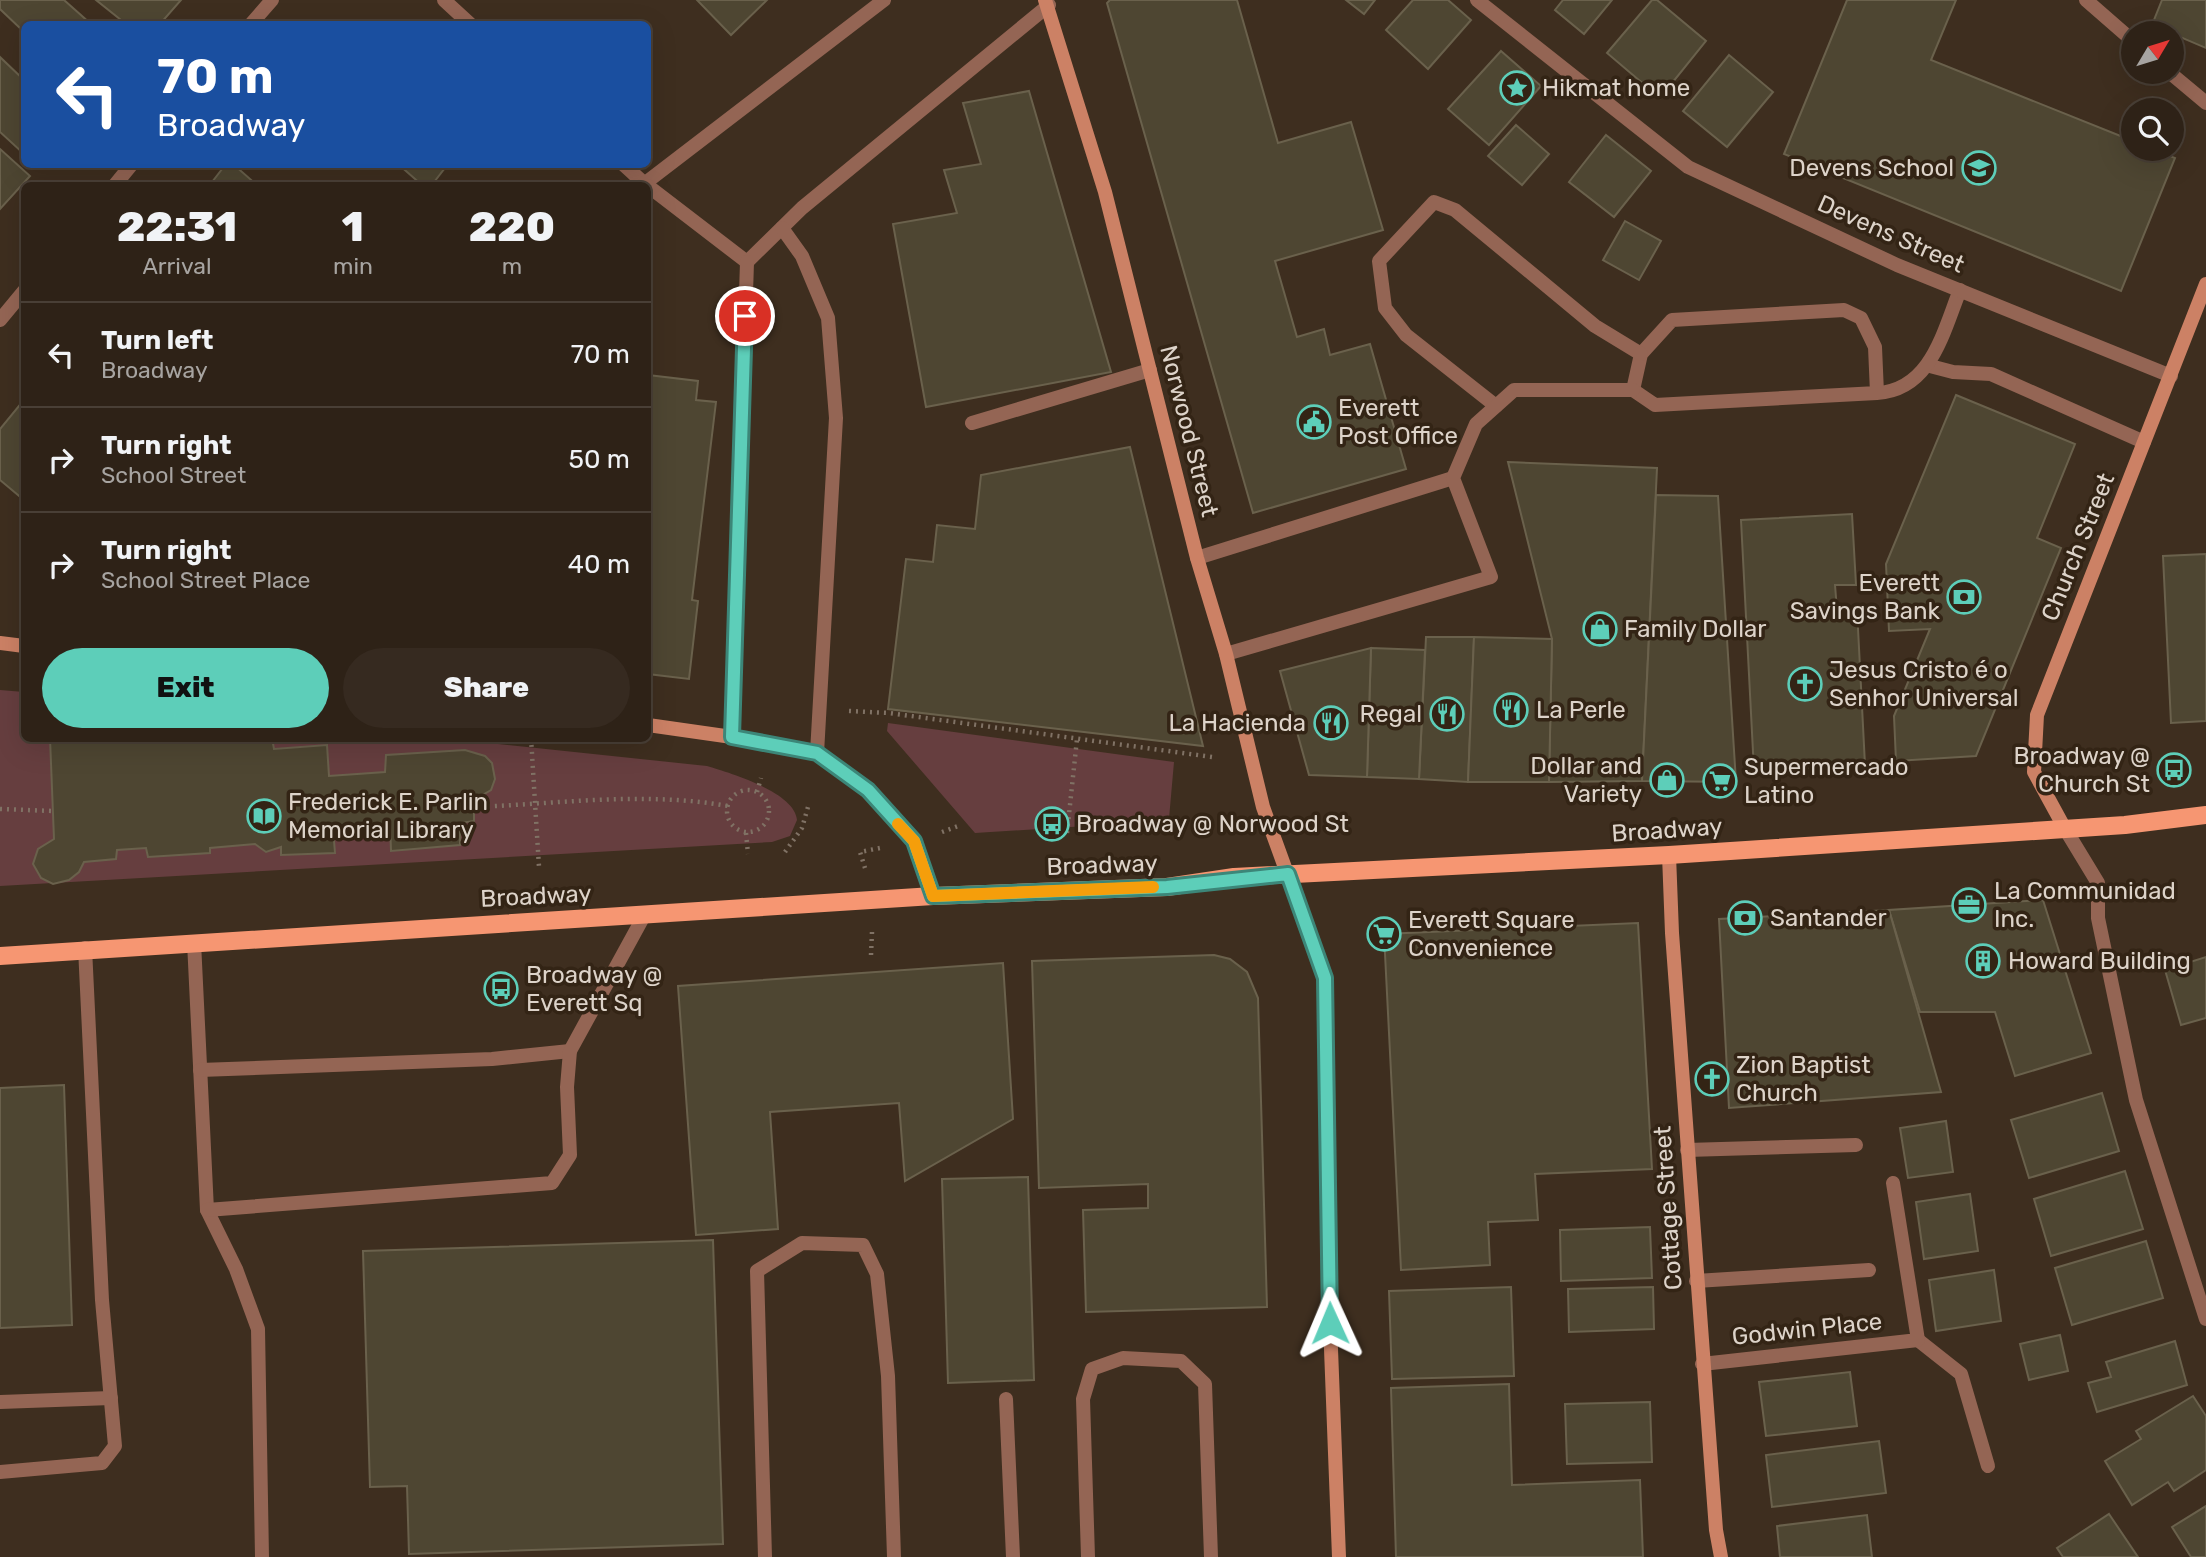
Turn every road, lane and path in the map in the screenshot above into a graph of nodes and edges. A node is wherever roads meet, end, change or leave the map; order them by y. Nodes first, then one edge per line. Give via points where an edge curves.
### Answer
1 (272, 0) edge
2 (444, 0) edge
3 (884, 0) edge
4 (1477, 0) edge
5 (2086, 0) edge
6 (1051, 2) edge
7 (254, 21) edge
8 (467, 21) edge
9 (2121, 31) edge
10 (2183, 84) edge
11 (2206, 103) edge
12 (129, 168) edge
13 (627, 168) edge
14 (117, 182) edge
15 (643, 182) edge
16 (650, 182) edge
17 (651, 189) edge
18 (782, 228) junction
19 (747, 262) junction
20 (2206, 284) edge
21 (1960, 289) junction
22 (21, 295) edge
23 (0, 320) edge
24 (1641, 354) junction
25 (1930, 366) junction
26 (1150, 370) junction
27 (2171, 376) junction
28 (1633, 390) junction
29 (1877, 393) junction
30 (1496, 406) junction
31 (972, 423) dead end
32 (2144, 442) junction
33 (1452, 478) junction
34 (1197, 558) junction
35 (0, 643) edge
36 (21, 646) edge
37 (1226, 654) junction
38 (842, 710) dead end
39 (651, 725) edge
40 (732, 737) junction
41 (1077, 739) junction
42 (531, 742) edge
43 (817, 753) junction
44 (1213, 757) dead end
45 (761, 778) dead end
46 (757, 792) junction
47 (536, 805) junction
48 (728, 806) junction
49 (474, 807) dead end
50 (808, 807) dead end
51 (0, 809) edge
52 (53, 811) dead end
53 (2206, 815) edge
54 (2064, 827) junction
55 (746, 833) junction
56 (1067, 833) dead end
57 (785, 852) dead end
58 (748, 855) dead end
59 (1669, 855) junction
60 (539, 867) dead end
61 (1288, 874) junction
62 (933, 896) junction
63 (645, 914) junction
64 (194, 942) junction
65 (85, 948) junction
66 (0, 956) edge
67 (570, 1051) junction
68 (200, 1070) junction
69 (1856, 1144) dead end
70 (1688, 1150) junction
71 (1893, 1183) dead end
72 (207, 1210) junction
73 (1869, 1269) dead end
74 (1696, 1281) junction
75 (2206, 1319) edge
76 (1918, 1340) junction
77 (1702, 1364) junction
78 (111, 1398) junction
79 (1006, 1399) dead end
80 (0, 1402) edge
81 (1988, 1466) dead end
82 (0, 1472) edge
83 (262, 1557) edge
84 (765, 1557) edge
85 (894, 1557) edge
86 (1013, 1557) edge
87 (1088, 1557) edge
88 (1211, 1557) edge
89 (1339, 1557) edge
90 (1721, 1557) edge

1 - 7 street
2 - 8 street
3 - 16 street
4 - 21 street, Devens Street via 1688,167 1897,265
5 - 9 street
6 - 18 street
6 - 26 street, Norwood Street
10 - 11 street
12 - 14 street
13 - 15 street
17 - 19 street
18 - 19 street
18 - 43 street via 802,256 828,318 836,418
19 - 40 street
20 - 27 street, Church Street
21 - 25 street
21 - 27 street, Devens Street
22 - 23 street
24 - 28 street
24 - 29 street via 1672,320 1844,310 1861,318 1875,347
24 - 30 street via 1595,326 1455,210 1434,202 1379,261 1385,308 1406,335
25 - 29 street via 1894,392
25 - 32 street via 1991,374
26 - 31 street
26 - 34 street, Norwood Street
27 - 32 street, Church Street
28 - 29 street via 1655,405
28 - 30 street via 1514,390
30 - 33 street via 1476,424
32 - 54 street, Church Street via 2037,715 2034,772
33 - 34 street
33 - 37 street via 1491,577
34 - 37 street, Norwood Street
35 - 36 street
37 - 61 street, Norwood Street via 1263,807
38 - 41 path
39 - 40 street
40 - 43 street
41 - 44 path
41 - 56 path
42 - 47 path
43 - 62 street via 868,790 914,841
45 - 46 path
46 - 48 path via 745,790
46 - 55 path via 770,810 758,831
47 - 48 path via 629,798
47 - 49 path
47 - 60 path
48 - 55 path via 729,818
50 - 57 path via 802,828
51 - 52 path
53 - 54 main road, Broadway
54 - 59 main road, Broadway
54 - 75 street via 2098,883 2098,918 2136,1100
55 - 58 path
59 - 61 main road, Broadway
59 - 70 street, Cottage Street
61 - 62 main road, Broadway via 1167,887
61 - 89 street, Norwood Street via 1325,978
62 - 63 main road, Broadway
63 - 64 main road, Broadway
63 - 67 street
64 - 65 main road, Broadway
64 - 68 street
65 - 66 main road, Broadway
65 - 78 street
67 - 68 street via 492,1059
67 - 72 street via 570,1155 552,1183
68 - 72 street
69 - 70 street
70 - 74 street, Cottage Street
71 - 76 street, Godwin Place
72 - 83 street via 258,1329
73 - 74 street
74 - 77 street, Cottage Street
76 - 77 street, Godwin Place
76 - 81 street, Godwin Place via 1961,1374
77 - 90 street, Cottage Street
78 - 80 street
78 - 82 street via 115,1446 102,1463
79 - 86 street
84 - 85 street via 757,1271 802,1243 863,1245 877,1274 888,1376
87 - 88 street via 1083,1399 1092,1369 1123,1358 1181,1361 1205,1384

